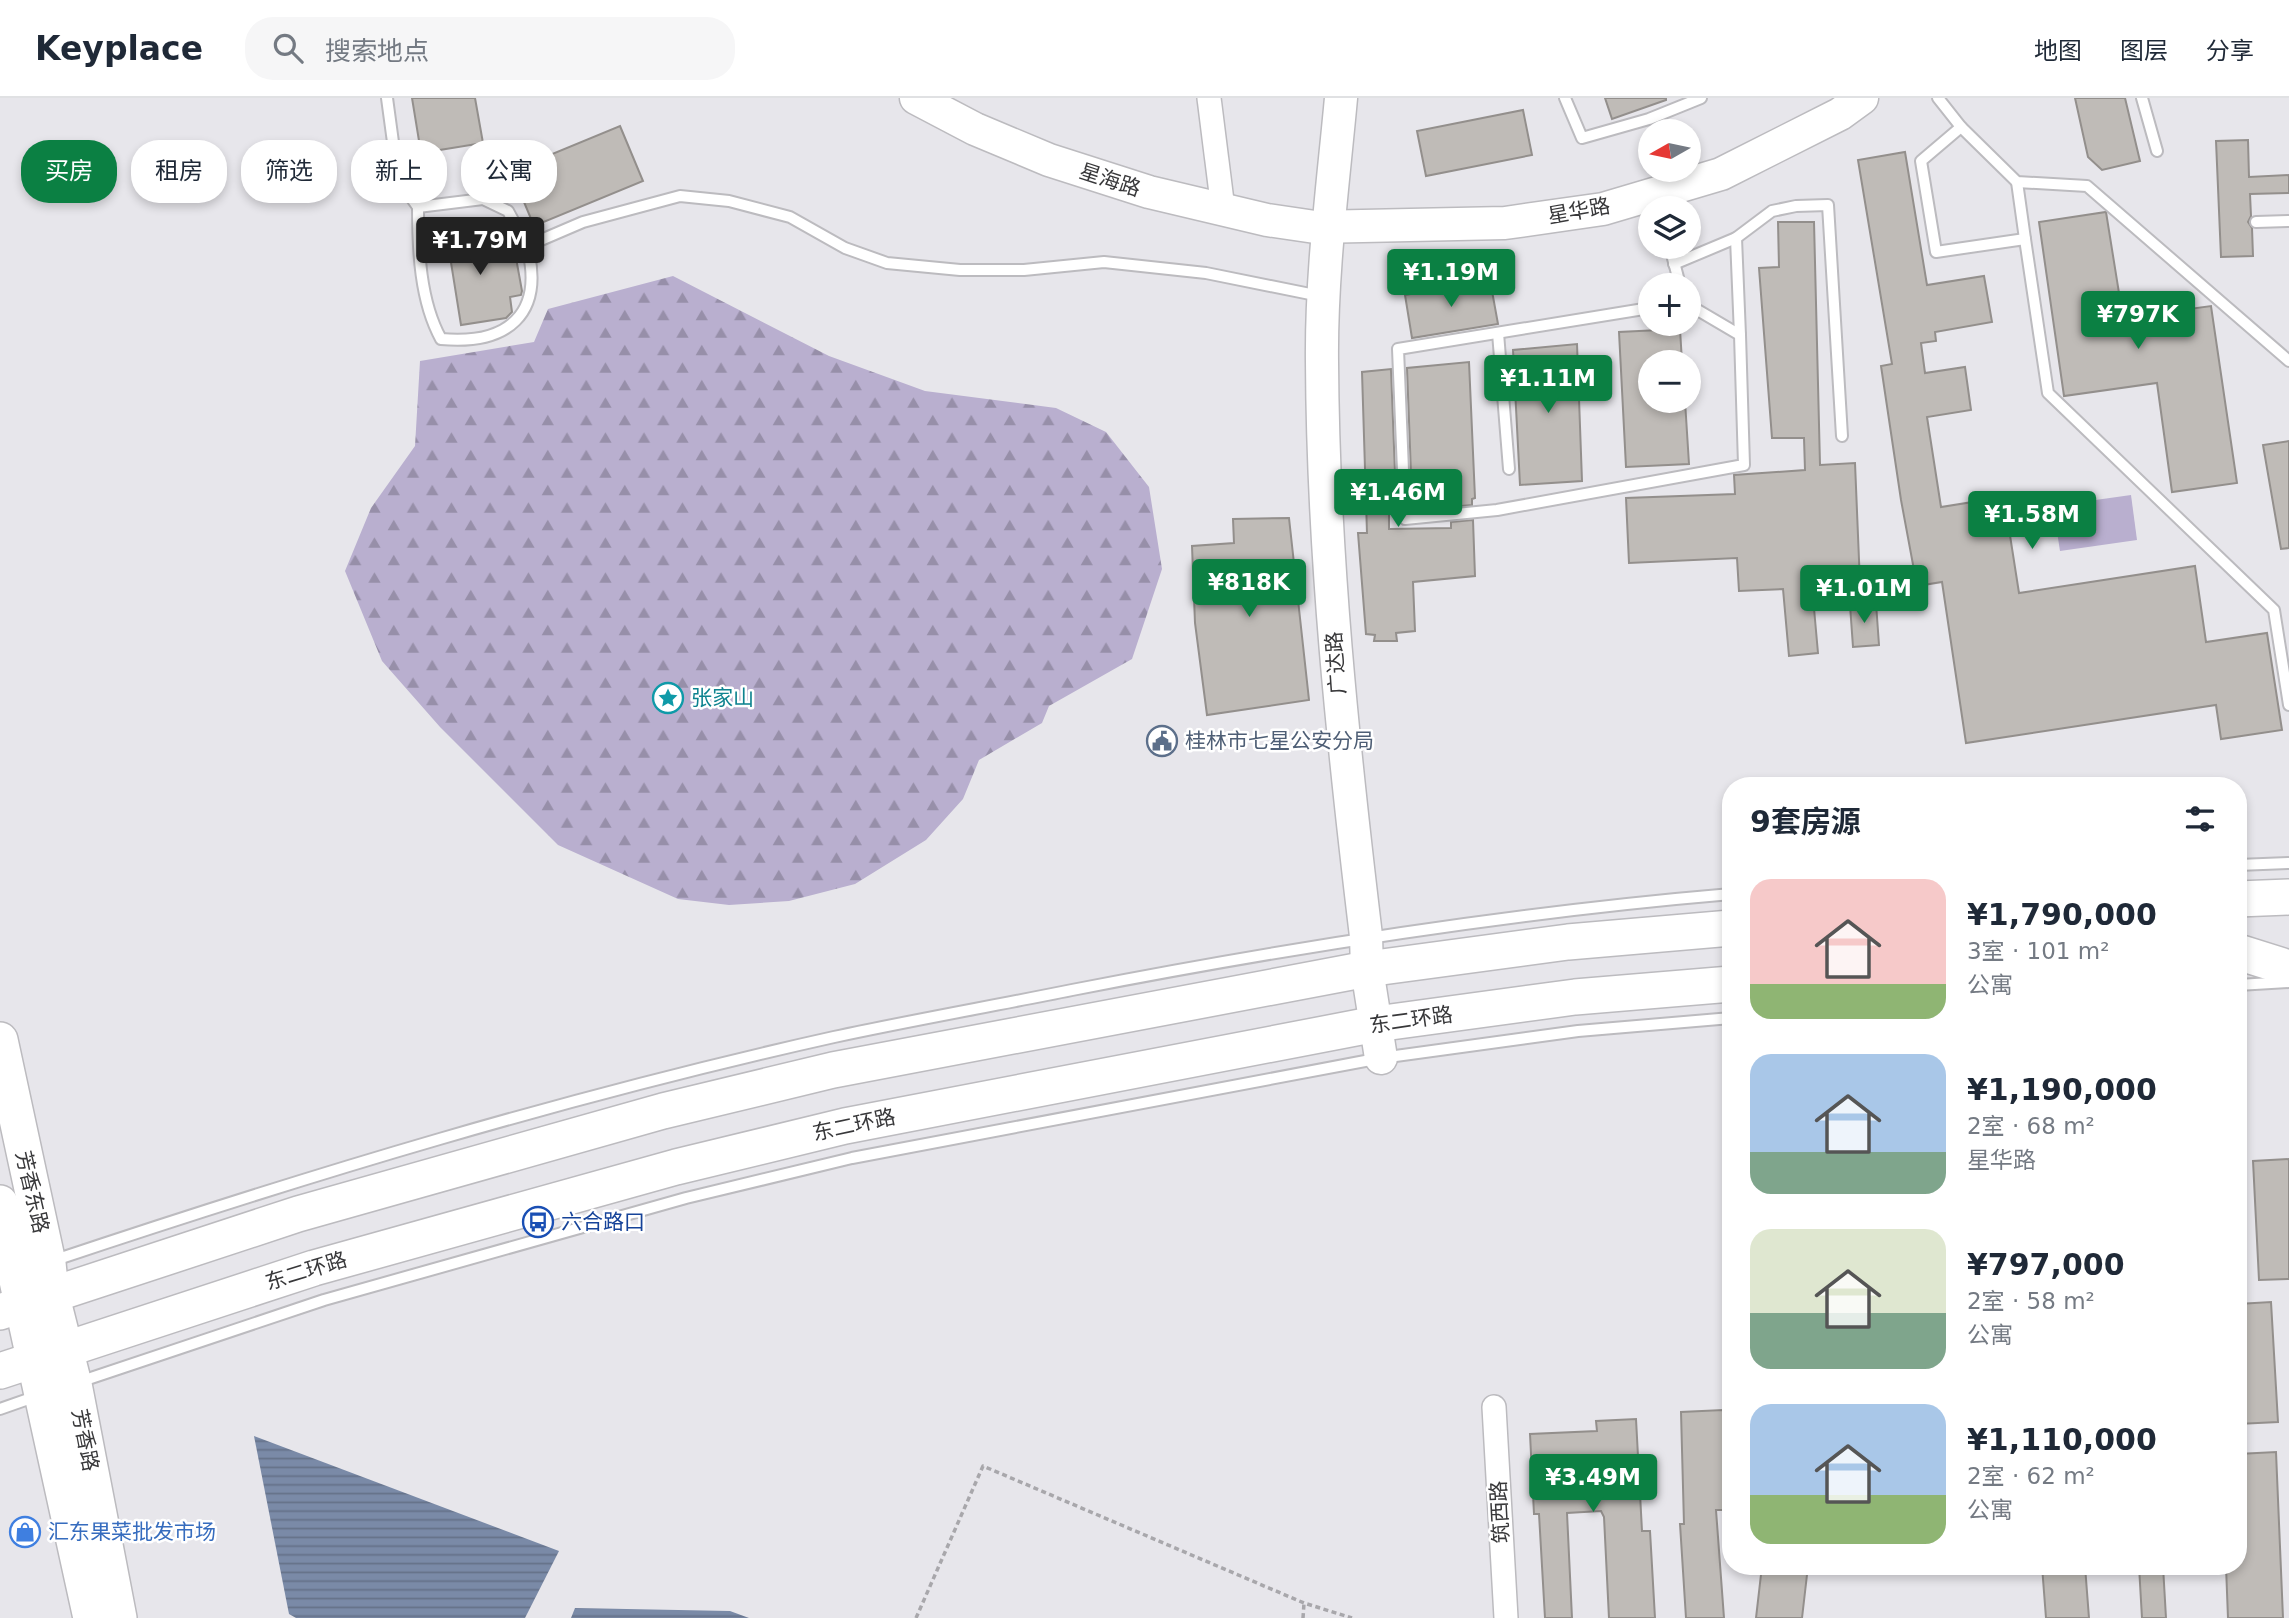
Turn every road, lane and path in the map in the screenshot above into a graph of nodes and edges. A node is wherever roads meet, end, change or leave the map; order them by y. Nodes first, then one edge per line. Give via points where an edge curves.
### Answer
1 (387, 98) edge
2 (916, 98) edge
3 (1209, 98) edge
4 (1341, 98) edge
5 (1565, 98) edge
6 (1701, 98) edge
7 (1862, 98) edge
8 (1938, 98) edge
9 (2142, 98) edge
10 (1961, 127) junction
11 (2157, 151) dead end
12 (2017, 182) junction
13 (1670, 196) edge
14 (1638, 204) edge
15 (418, 207) junction
16 (1223, 209) junction
17 (2289, 221) edge
18 (2256, 222) dead end
19 (1322, 227) junction
20 (1736, 238) junction
21 (2025, 239) junction
22 (527, 246) junction
23 (1673, 259) edge
24 (1674, 264) junction
25 (1677, 273) edge
26 (1326, 297) junction
27 (1638, 310) edge
28 (1701, 312) edge
29 (1497, 333) junction
30 (1740, 335) junction
31 (2289, 361) edge
32 (1842, 436) dead end
33 (1509, 468) dead end
34 (2289, 705) edge
35 (2289, 863) edge
36 (2247, 864) edge
37 (1722, 895) edge
38 (2289, 897) edge
39 (2247, 899) edge
40 (1722, 929) edge
41 (2289, 950) edge
42 (1366, 952) junction
43 (2247, 952) edge
44 (2247, 955) edge
45 (2289, 968) edge
46 (2289, 982) edge
47 (2247, 984) edge
48 (1722, 985) edge
49 (1722, 1019) edge
50 (0, 1040) edge
51 (1378, 1041) junction
52 (0, 1203) edge
53 (25, 1282) edge
54 (51, 1354) junction
55 (0, 1371) edge
56 (59, 1389) junction
57 (1494, 1407) dead end
58 (0, 1409) edge
59 (1304, 1603) junction
60 (91, 1618) edge
61 (119, 1618) edge
62 (916, 1618) edge
63 (1303, 1618) edge
64 (1352, 1618) edge
65 (1506, 1618) edge

1 - 15 lane via 398,179
2 - 16 street, 星海路 via 1049,160 1149,192
3 - 16 street
4 - 19 street, 广达路
5 - 6 lane via 1582,138
7 - 13 street, 星华路 via 1840,114
8 - 10 lane
9 - 11 lane
10 - 12 lane
10 - 21 lane via 1921,161 1936,252
12 - 21 lane
12 - 31 lane via 2087,186
14 - 19 street, 星华路 via 1505,223
15 - 22 lane via 483,199 508,211
15 - 22 lane via 429,318 441,339 493,336 519,319 531,293 534,272
16 - 19 street, 星海路
17 - 18 lane
19 - 26 street, 广达路
20 - 24 lane
20 - 30 lane
20 - 32 lane via 1772,211 1828,205
21 - 34 lane via 2048,393 2274,610
22 - 26 lane via 583,222 680,196 729,201 790,217 845,248 887,263 1024,270 1104,262 1206,273
23 - 24 lane
24 - 25 lane
26 - 42 street, 广达路 via 1322,359 1327,524 1340,728
27 - 29 lane
28 - 30 lane
29 - 30 lane via 1398,349 1405,519 1497,510 1744,465
29 - 33 lane
35 - 36 lane
37 - 42 lane via 1575,907
38 - 39 main road
40 - 42 main road
41 - 43 main road
42 - 51 street, 广达路
42 - 53 main road via 663,1111 298,1214
44 - 45 main road
46 - 47 lane
48 - 51 main road, 东二环路 via 1575,997
49 - 51 lane
50 - 53 main road, 芳香东路
51 - 54 main road, 东二环路 via 845,1126 676,1167 314,1268
51 - 56 lane via 686,1198 324,1300
52 - 53 main road, 芳香东路
53 - 54 main road, 芳香路
54 - 55 main road, 东二环路
54 - 56 main road, 芳香路
56 - 58 lane
56 - 60 main road, 芳香路
56 - 61 main road, 芳香路
57 - 65 street, 筑西路
59 - 62 path via 984,1466
59 - 63 path
59 - 64 path

